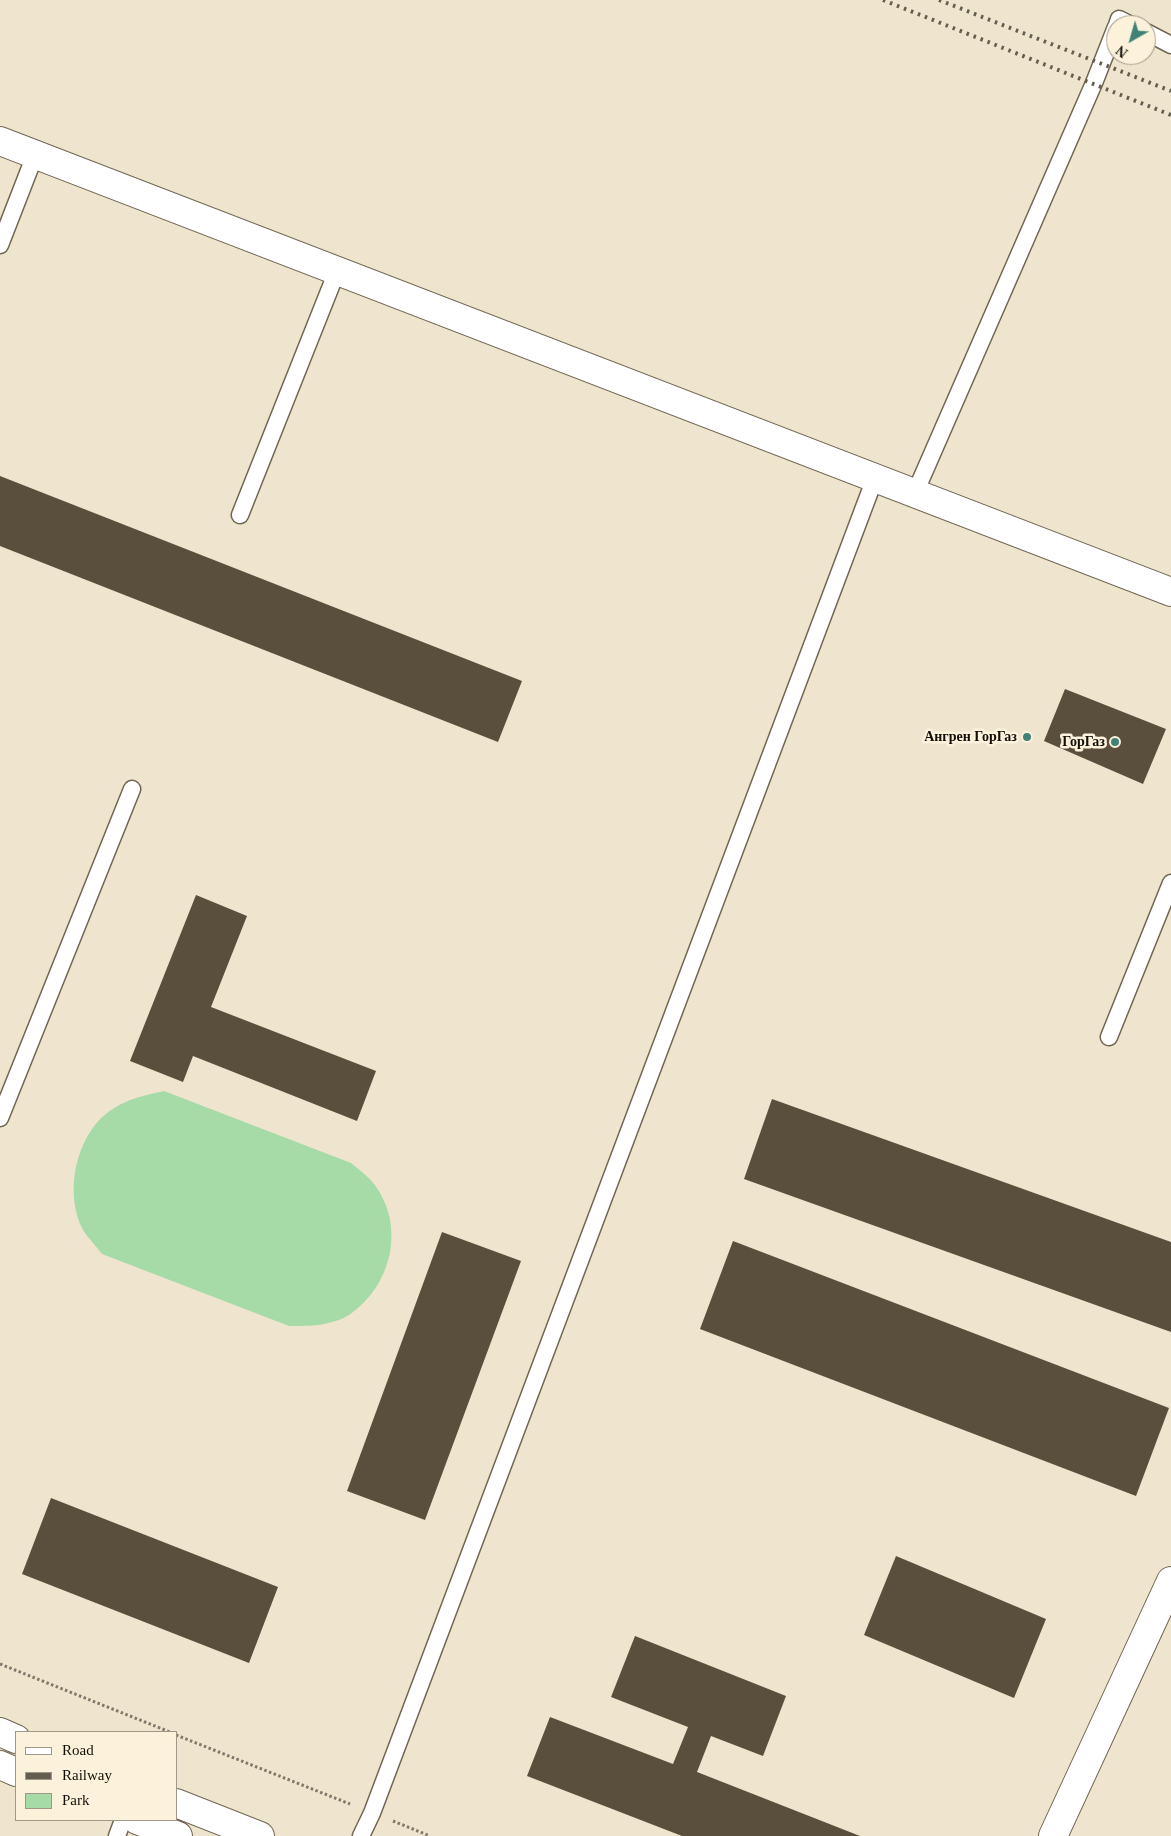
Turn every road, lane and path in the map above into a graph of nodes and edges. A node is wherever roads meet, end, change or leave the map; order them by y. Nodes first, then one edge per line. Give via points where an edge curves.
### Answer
1 (1156, 37) edge
2 (1171, 45) edge
3 (1106, 51) edge
4 (0, 141) edge
5 (35, 155) junction
6 (0, 245) edge
7 (336, 271) junction
8 (874, 478) junction
9 (915, 493) junction
10 (240, 515) dead end
11 (1171, 592) edge
12 (132, 789) dead end
13 (1171, 884) edge
14 (1109, 1037) dead end
15 (0, 1118) edge
16 (1171, 1580) edge
17 (0, 1664) edge
18 (168, 1731) edge
19 (0, 1732) edge
20 (178, 1736) edge
21 (15, 1739) edge
22 (0, 1765) edge
23 (15, 1772) edge
24 (178, 1804) edge
25 (372, 1813) junction
26 (123, 1821) edge
27 (140, 1821) edge
28 (117, 1836) edge
29 (178, 1836) edge
30 (260, 1836) edge
31 (361, 1836) edge
32 (430, 1836) edge
33 (1053, 1836) edge

1 - 2 lane
3 - 9 lane
4 - 5 main road
5 - 6 lane
5 - 7 main road
7 - 8 main road
7 - 10 lane
8 - 9 main road
8 - 25 lane
9 - 11 main road
12 - 15 lane
13 - 14 lane
16 - 33 main road
17 - 18 path
19 - 21 main road
20 - 25 path
22 - 23 main road
24 - 30 main road
25 - 31 lane
25 - 32 path
26 - 28 lane
27 - 29 main road

